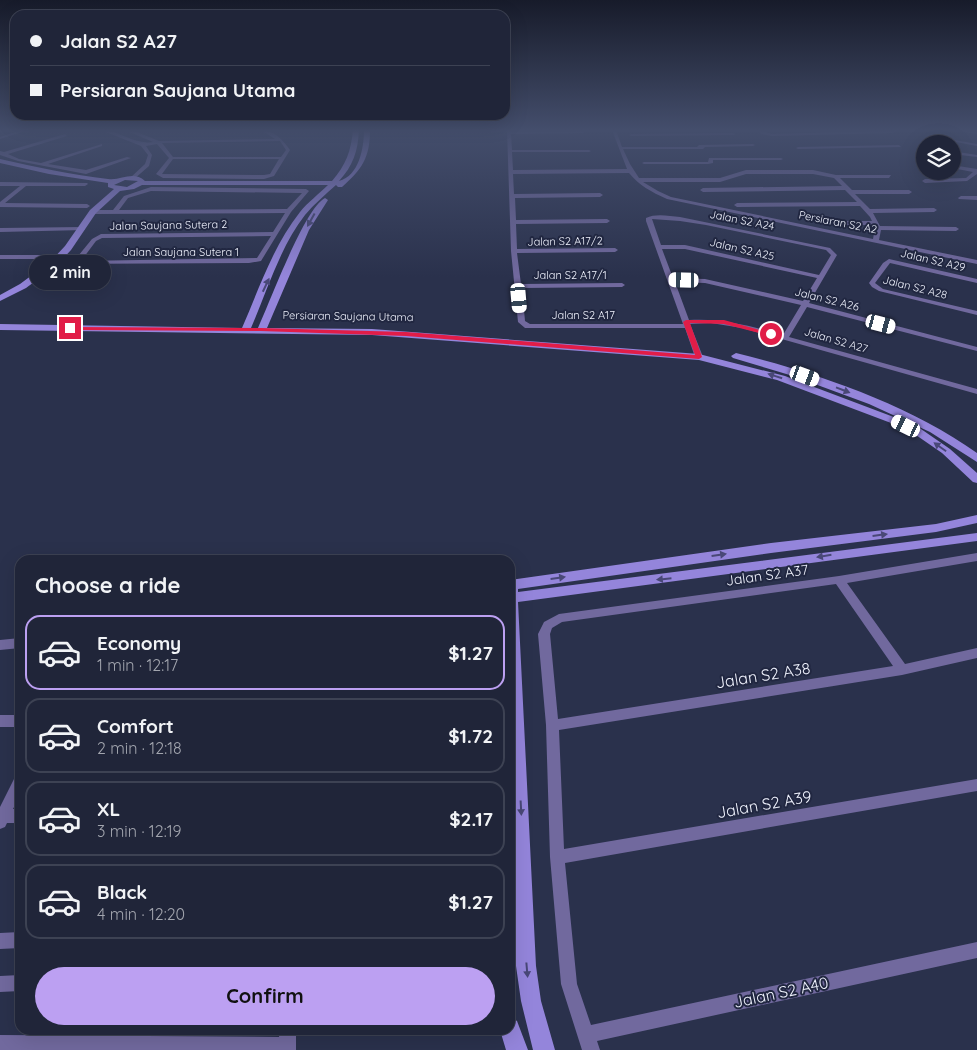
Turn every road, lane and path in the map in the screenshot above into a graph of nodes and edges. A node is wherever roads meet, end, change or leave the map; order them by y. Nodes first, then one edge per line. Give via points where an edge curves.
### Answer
1 (94, 179) edge
2 (128, 179) edge
3 (140, 179) edge
4 (338, 179) edge
5 (348, 179) edge
6 (512, 179) edge
7 (723, 179) edge
8 (838, 179) edge
9 (968, 179) edge
10 (636, 180) joint
11 (925, 181) dead end
12 (112, 182) junction
13 (142, 183) junction
14 (334, 183) junction
15 (0, 184) edge
16 (25, 184) junction
17 (85, 184) dead end
18 (343, 184) junction
19 (118, 189) junction
20 (703, 190) dead end
21 (728, 190) junction
22 (849, 190) junction
23 (909, 192) dead end
24 (600, 195) dead end
25 (513, 196) junction
26 (961, 198) dead end
27 (977, 198) edge
28 (863, 204) junction
29 (0, 205) edge
30 (737, 205) junction
31 (87, 206) dead end
32 (729, 210) junction
33 (934, 210) dead end
34 (115, 211) junction
35 (289, 211) junction
36 (869, 211) junction
37 (93, 212) junction
38 (607, 221) dead end
39 (513, 222) junction
40 (833, 224) dead end
41 (877, 226) junction
42 (82, 229) junction
43 (956, 229) dead end
44 (0, 230) edge
45 (273, 234) junction
46 (876, 240) junction
47 (658, 247) junction
48 (615, 250) dead end
49 (514, 251) junction
50 (0, 257) edge
51 (40, 257) dead end
52 (977, 262) edge
53 (54, 263) junction
54 (76, 263) junction
55 (884, 264) joint
56 (821, 277) junction
57 (671, 280) junction
58 (977, 281) edge
59 (622, 285) dead end
60 (518, 286) junction
61 (0, 298) edge
62 (805, 304) junction
63 (977, 313) edge
64 (0, 318) edge
65 (687, 324) junction
66 (0, 327) edge
67 (247, 327) junction
68 (262, 327) junction
69 (785, 338) junction
70 (977, 349) edge
71 (697, 352) junction
72 (977, 392) edge
73 (977, 458) edge
74 (977, 478) edge
75 (977, 519) edge
76 (977, 537) edge
77 (977, 557) edge
78 (839, 580) junction
79 (515, 590) edge
80 (515, 591) edge
81 (15, 644) edge
82 (0, 645) edge
83 (977, 653) edge
84 (902, 670) junction
85 (515, 691) edge
86 (0, 722) edge
87 (15, 722) edge
88 (552, 725) junction
89 (977, 785) edge
90 (15, 791) edge
91 (15, 817) edge
92 (1, 818) edge
93 (558, 857) junction
94 (15, 940) edge
95 (0, 941) edge
96 (977, 950) edge
97 (15, 983) edge
98 (0, 984) edge
99 (513, 1035) edge
100 (288, 1042) edge
101 (588, 1043) edge
102 (0, 1044) edge
103 (518, 1050) edge
104 (544, 1050) edge

1 - 12 street
2 - 12 street
3 - 13 street
4 - 14 street
5 - 18 street
6 - 25 street, Jalan S2 A17
7 - 10 street
8 - 22 street
9 - 11 street
10 - 32 street, Persiaran S2 A2 via 669,198
12 - 19 street via 110,186
13 - 14 street
13 - 19 street
14 - 18 street
67 -> 14 street via 295,224
15 - 16 street
16 - 17 street
16 - 29 street
18 -> 68 street via 317,210 301,238
19 - 37 street
20 - 21 street
21 - 22 street
21 - 30 street
22 - 23 street
22 - 28 street
24 - 25 street
25 - 39 street, Jalan S2 A17
26 - 27 street
28 - 30 street
28 - 36 street
29 - 31 street
30 - 32 street
32 - 46 street, Persiaran S2 A2
33 - 36 street
34 - 35 street
34 - 35 street via 126,197 151,189 306,191
34 - 37 street
35 - 45 street
36 - 41 street
37 - 42 street
38 - 39 street
39 - 49 street, Jalan S2 A17
40 - 41 street
41 - 43 street
41 - 46 street
42 - 44 street
42 - 53 street
45 - 54 street, Jalan Saujana Sutera 2 via 107,235 97,237
45 - 54 street, Jalan Saujana Sutera 1 via 262,258 248,262
46 - 52 street, Persiaran S2 A2
47 - 56 street, Jalan S2 A25 via 685,246
47 - 56 street, Jalan S2 A24 via 649,218 666,217 828,249 834,255
47 - 57 street, Jalan S2 A24
48 - 49 street, Jalan S2 A17/2
49 - 60 street, Jalan S2 A17
50 - 51 street
53 - 54 street, Jalan Saujana Sutera 1
53 - 61 street
55 - 58 street, Jalan S2 A29 via 898,262
55 - 63 street, Jalan S2 A28 via 872,283 881,290
56 - 62 street
57 - 62 street, Jalan S2 A26 via 705,281
57 - 65 street, Jalan S2 A24
59 - 60 street, Jalan S2 A17/1
60 - 65 street, Jalan S2 A17 via 522,322 528,326
62 - 69 street
62 - 70 street, Jalan S2 A26
64 - 67 street, Persiaran Saujana Utama
65 - 69 street, Jalan S2 A27 via 724,322
65 - 71 street, Jalan S2 A24
66 - 67 street, Persiaran Saujana Utama
67 - 68 street, Persiaran Saujana Utama
68 - 71 street, Persiaran Saujana Utama
69 - 72 street, Jalan S2 A27
71 -> 73 street via 789,370 934,428
74 -> 71 street via 946,451 917,431 895,421 781,378
79 -> 75 street via 771,548 936,528
76 -> 80 street via 675,578
77 - 78 street, Jalan S2 A37
78 - 84 street
78 - 88 street, Jalan S2 A37 via 560,618 548,625 544,634
81 - 82 street
83 - 84 street, Jalan S2 A38
84 - 88 street, Jalan S2 A38
85 -> 104 street via 526,966 531,1002
86 - 87 street
88 - 93 street
89 - 93 street, Jalan S2 A39
90 - 92 street
91 - 92 street
93 - 101 street via 569,984
94 - 95 street
96 - 101 street, Jalan S2 A40
97 - 98 street
99 - 103 street
100 - 102 street

